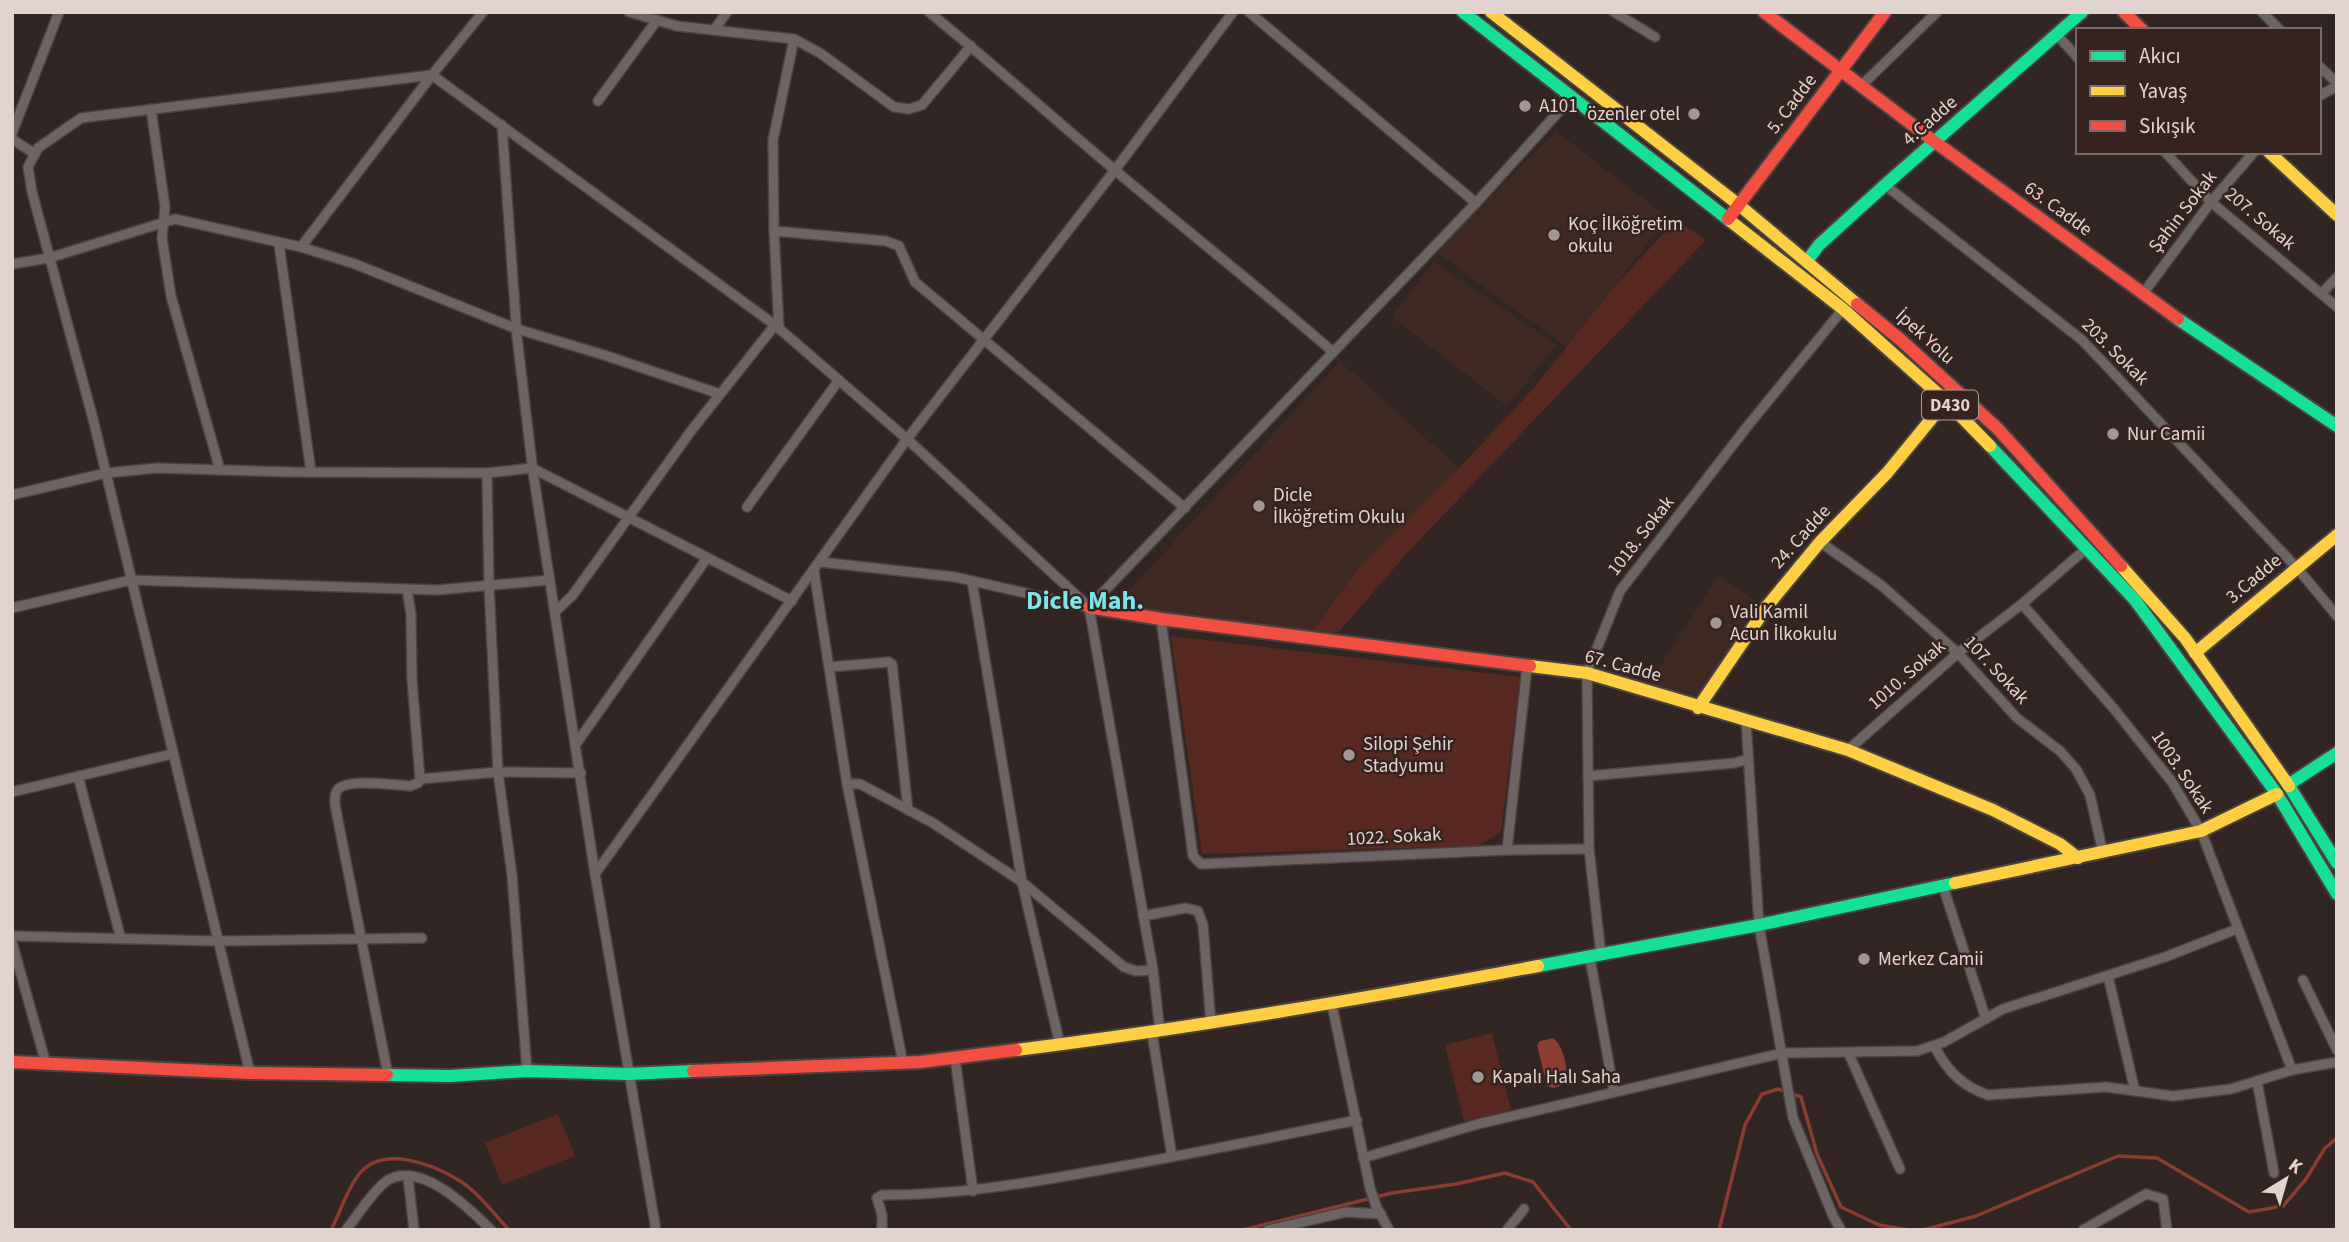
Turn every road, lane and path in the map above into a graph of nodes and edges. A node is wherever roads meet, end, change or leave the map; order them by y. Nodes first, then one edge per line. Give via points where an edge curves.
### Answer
1 (59, 12) edge
2 (483, 12) edge
3 (629, 12) edge
4 (727, 12) edge
5 (929, 12) edge
6 (1233, 12) edge
7 (1249, 12) edge
8 (1463, 12) edge
9 (1491, 12) edge
10 (1614, 12) edge
11 (1764, 12) edge
12 (1885, 12) edge
13 (1937, 12) edge
14 (2082, 12) edge
15 (2124, 12) edge
16 (2262, 12) edge
17 (653, 17) edge
18 (2141, 28) edge
19 (2278, 28) edge
20 (714, 30) junction
21 (2057, 35) junction
22 (1655, 37) dead end
23 (794, 39) junction
24 (971, 46) junction
25 (2076, 56) edge
26 (2321, 68) edge
27 (1842, 71) junction
28 (432, 75) junction
29 (2337, 84) edge
30 (1861, 86) junction
31 (2321, 95) edge
32 (1573, 96) junction
33 (598, 101) dead end
34 (151, 108) junction
35 (502, 125) junction
36 (12, 133) edge
37 (12, 139) edge
38 (1935, 142) junction
39 (34, 154) junction
40 (2167, 154) edge
41 (2252, 154) edge
42 (2271, 154) edge
43 (1115, 170) junction
44 (1885, 185) junction
45 (2211, 202) junction
46 (1476, 203) junction
47 (1739, 205) junction
48 (2337, 215) edge
49 (1728, 219) junction
50 (163, 222) junction
51 (774, 231) junction
52 (279, 244) junction
53 (301, 247) junction
54 (49, 258) junction
55 (1807, 261) junction
56 (12, 264) edge
57 (2337, 277) edge
58 (2321, 294) junction
59 (2143, 295) junction
60 (2337, 307) edge
61 (1843, 309) junction
62 (777, 327) junction
63 (517, 329) junction
64 (984, 341) junction
65 (1333, 352) junction
66 (839, 380) junction
67 (720, 394) junction
68 (1946, 401) junction
69 (2337, 426) edge
70 (907, 439) junction
71 (533, 468) junction
72 (220, 470) junction
73 (311, 472) junction
74 (106, 473) junction
75 (487, 473) junction
76 (12, 495) edge
77 (747, 507) dead end
78 (1185, 508) junction
79 (629, 518) junction
80 (2337, 535) edge
81 (1820, 542) junction
82 (2087, 548) junction
83 (707, 558) junction
84 (820, 562) junction
85 (2297, 568) junction
86 (814, 571) junction
87 (131, 580) junction
88 (550, 580) junction
89 (972, 580) junction
90 (489, 586) junction
91 (407, 589) junction
92 (792, 601) junction
93 (2022, 604) junction
94 (1089, 607) junction
95 (12, 608) edge
96 (555, 612) junction
97 (2337, 615) edge
98 (1161, 619) junction
99 (1958, 653) junction
100 (2195, 653) junction
101 (829, 667) junction
102 (1527, 667) junction
103 (1587, 673) junction
104 (1698, 708) junction
105 (1746, 721) junction
106 (576, 744) junction
107 (1848, 750) junction
108 (2337, 753) edge
109 (172, 754) junction
110 (1748, 759) junction
111 (498, 772) junction
112 (581, 773) junction
113 (78, 776) junction
114 (1588, 776) junction
115 (420, 779) junction
116 (847, 784) junction
117 (2288, 785) junction
118 (12, 792) edge
119 (2277, 794) junction
120 (908, 810) junction
121 (2201, 831) junction
122 (1589, 849) junction
123 (1507, 850) junction
124 (2103, 853) junction
125 (2078, 858) junction
126 (2337, 863) edge
127 (595, 874) junction
128 (1022, 882) junction
129 (1943, 886) junction
130 (2337, 894) edge
131 (1143, 916) junction
132 (1759, 925) junction
133 (2237, 929) junction
134 (12, 936) edge
135 (360, 938) junction
136 (422, 938) dead end
137 (121, 939) junction
138 (217, 941) junction
139 (12, 942) edge
140 (1595, 957) junction
141 (1153, 970) junction
142 (2108, 976) junction
143 (2303, 979) dead end
144 (1332, 1005) junction
145 (1986, 1019) junction
146 (1211, 1024) junction
147 (1156, 1033) junction
148 (1060, 1045) junction
149 (1934, 1046) junction
150 (2337, 1050) edge
151 (1848, 1052) junction
152 (1783, 1053) junction
153 (955, 1058) junction
154 (12, 1062) edge
155 (2337, 1062) edge
156 (903, 1063) junction
157 (46, 1064) junction
158 (2292, 1070) junction
159 (527, 1071) junction
160 (250, 1073) junction
161 (628, 1074) junction
162 (388, 1075) junction
163 (2257, 1081) junction
164 (2135, 1091) junction
165 (1614, 1092) junction
166 (1357, 1121) junction
167 (1172, 1157) junction
168 (1363, 1158) junction
169 (1900, 1169) dead end
170 (2274, 1173) dead end
171 (408, 1177) junction
172 (974, 1191) junction
173 (1524, 1209) dead end
174 (1378, 1210) junction
175 (1312, 1225) edge
176 (346, 1230) edge
177 (414, 1230) edge
178 (491, 1230) edge
179 (656, 1230) edge
180 (882, 1230) edge
181 (1268, 1230) edge
182 (1389, 1230) edge
183 (1507, 1230) edge
184 (1841, 1230) edge
185 (2084, 1230) edge
186 (2167, 1230) edge

1 - 36 street
2 - 28 street
3 - 17 street
4 - 20 street
5 - 24 street
6 - 43 street
7 - 46 street
8 - 32 main road, D430
9 - 47 main road, İpek Yolu / D430
10 - 22 street
11 - 27 main road, 63. Cadde
12 - 27 main road, 5. Cadde
13 - 30 street
14 - 21 main road, 4.Cadde
15 - 18 main road
16 - 19 street
17 - 20 street via 677,26
17 - 33 street
20 - 23 street
21 - 25 street
21 - 38 main road, 4.Cadde
23 - 24 street via 894,107 909,109 922,105
23 - 51 street via 773,140
24 - 43 street
26 - 29 street
27 - 30 main road, 63. Cadde
27 - 47 main road, 5. Cadde
28 - 34 street
28 - 35 street
28 - 53 street
29 - 31 street
30 - 38 main road, 63. Cadde
32 - 46 street
32 - 49 main road, D430
34 - 39 street via 81,118
34 - 50 street
35 - 62 street
35 - 63 street
37 - 39 street
38 - 44 main road, 4.Cadde
38 - 59 main road, 63. Cadde
39 - 54 street via 28,167
40 - 45 street, 207. Sokak
41 - 45 street, Şahin Sokak
42 - 48 main road
43 - 64 street
43 - 65 street
44 - 55 main road, 4.Cadde
44 - 85 street, 203. Sokak via 2082,340
45 - 58 street, 207. Sokak
45 - 59 street, Şahin Sokak
46 - 65 street
47 - 49 main road, 5. Cadde
47 - 55 main road, İpek Yolu / D430
49 - 61 main road, D430
50 - 52 street via 175,219
50 - 54 street
50 - 72 street via 170,296
51 - 62 street
51 - 64 street via 900,246 915,282
52 - 53 street
52 - 73 street
53 - 63 street
54 - 56 street
54 - 74 street
55 - 100 main road, İpek Yolu / D430 via 1998,429
57 - 58 street
58 - 60 street, 207. Sokak
59 - 69 main road, 63. Cadde
61 - 68 main road, D430
61 - 103 street, 1018. Sokak via 1620,591
62 - 66 street
62 - 67 street
63 - 67 street
63 - 71 street
64 - 70 street
64 - 78 street
65 - 78 street
66 - 70 street
66 - 77 street
67 - 79 street
68 - 81 main road, 24. Cadde via 1887,473
68 - 82 main road, D430
70 - 84 street
70 - 94 street
71 - 75 street
71 - 79 street
71 - 88 street
72 - 73 street
72 - 74 street via 157,468
73 - 75 street
74 - 76 street
74 - 87 street
75 - 90 street
78 - 94 street
79 - 83 street
79 - 96 street
80 - 85 main road, 3.Cadde
81 - 99 street, 107. Sokak via 1881,585
81 - 104 main road, 24. Cadde via 1768,605
82 - 93 street, 1010. Sokak
82 - 119 main road, D430 via 2135,600
83 - 92 street
83 - 106 street
84 - 86 street
84 - 89 street
85 - 97 street, 203. Sokak
85 - 100 main road, 3.Cadde
86 - 92 street
86 - 101 street
87 - 91 street
87 - 95 street
87 - 109 street
88 - 90 street
88 - 96 street
89 - 94 street
89 - 128 street
90 - 91 street
90 - 111 street
91 - 115 street
92 - 127 street
93 - 99 street, 1010. Sokak
93 - 121 street, 1003. Sokak via 2156,761
94 - 98 main road, 67. Cadde
94 - 131 street
96 - 106 street
98 - 102 main road, 67. Cadde
98 - 123 street, 1022. Sokak via 1193,856 1201,864
99 - 107 street, 1010. Sokak
99 - 124 street, 107. Sokak via 2017,718 2076,769 2090,795
100 - 117 main road, İpek Yolu / D430
101 - 116 street
101 - 120 street via 892,664
102 - 103 main road, 67. Cadde
102 - 123 street
103 - 104 main road, 67. Cadde
103 - 114 street, 1018. Sokak
104 - 105 main road, 67. Cadde
105 - 107 main road, 67. Cadde
105 - 110 street
106 - 112 street
107 - 125 main road, 67. Cadde via 1993,810
108 - 117 main road
109 - 113 street
109 - 138 street
110 - 114 street
110 - 132 street
111 - 112 street
111 - 115 street
111 - 159 street via 512,875
112 - 127 street
113 - 118 street
113 - 137 street
114 - 122 street, 1018. Sokak
115 - 135 street via 410,786 351,783 335,793
116 - 120 street via 860,785
116 - 156 street
117 - 126 main road, İpek Yolu / D430
119 - 121 main road
119 - 130 main road, D430
120 - 128 street
121 - 124 main road
121 - 133 street, 1003. Sokak
122 - 123 street, 1022. Sokak
122 - 140 street, 1018. Sokak
124 - 125 main road
125 - 129 main road
127 - 161 street
128 - 141 street via 1124,967
128 - 148 street
129 - 132 main road
129 - 145 street
131 - 141 street
131 - 146 street via 1186,908 1198,912
132 - 140 main road
132 - 152 street
133 - 142 street
133 - 158 street, 1003. Sokak
134 - 137 street
135 - 136 street
135 - 138 street
135 - 162 street
137 - 138 street
138 - 160 street
139 - 157 street
140 - 144 main road
140 - 165 street, 1018. Sokak
141 - 147 street
142 - 145 street via 2003,1009
142 - 164 street
143 - 150 street
144 - 146 main road
144 - 166 street
145 - 149 street
146 - 147 main road
147 - 148 main road
147 - 167 street
148 - 153 main road
149 - 151 street via 1917,1051
149 - 164 street via 1946,1068 1970,1089 1987,1095 2106,1087
151 - 152 street
151 - 169 street
152 - 165 street
152 - 184 street via 1793,1118
153 - 156 main road
153 - 172 street
154 - 157 main road
155 - 158 street
156 - 161 main road
157 - 160 main road
158 - 163 street
159 - 161 main road
159 - 162 main road
160 - 162 main road
161 - 179 street
163 - 164 street via 2173,1096
163 - 170 street
165 - 168 street via 1478,1124
166 - 167 street
166 - 168 street
167 - 172 street
168 - 174 street
171 - 176 street via 385,1183
171 - 177 street
171 - 178 street via 437,1184 455,1195
172 - 180 street via 882,1195 877,1198
173 - 183 street
174 - 175 street via 1346,1212
174 - 182 street
175 - 181 street
185 - 186 street via 2146,1194 2162,1199

